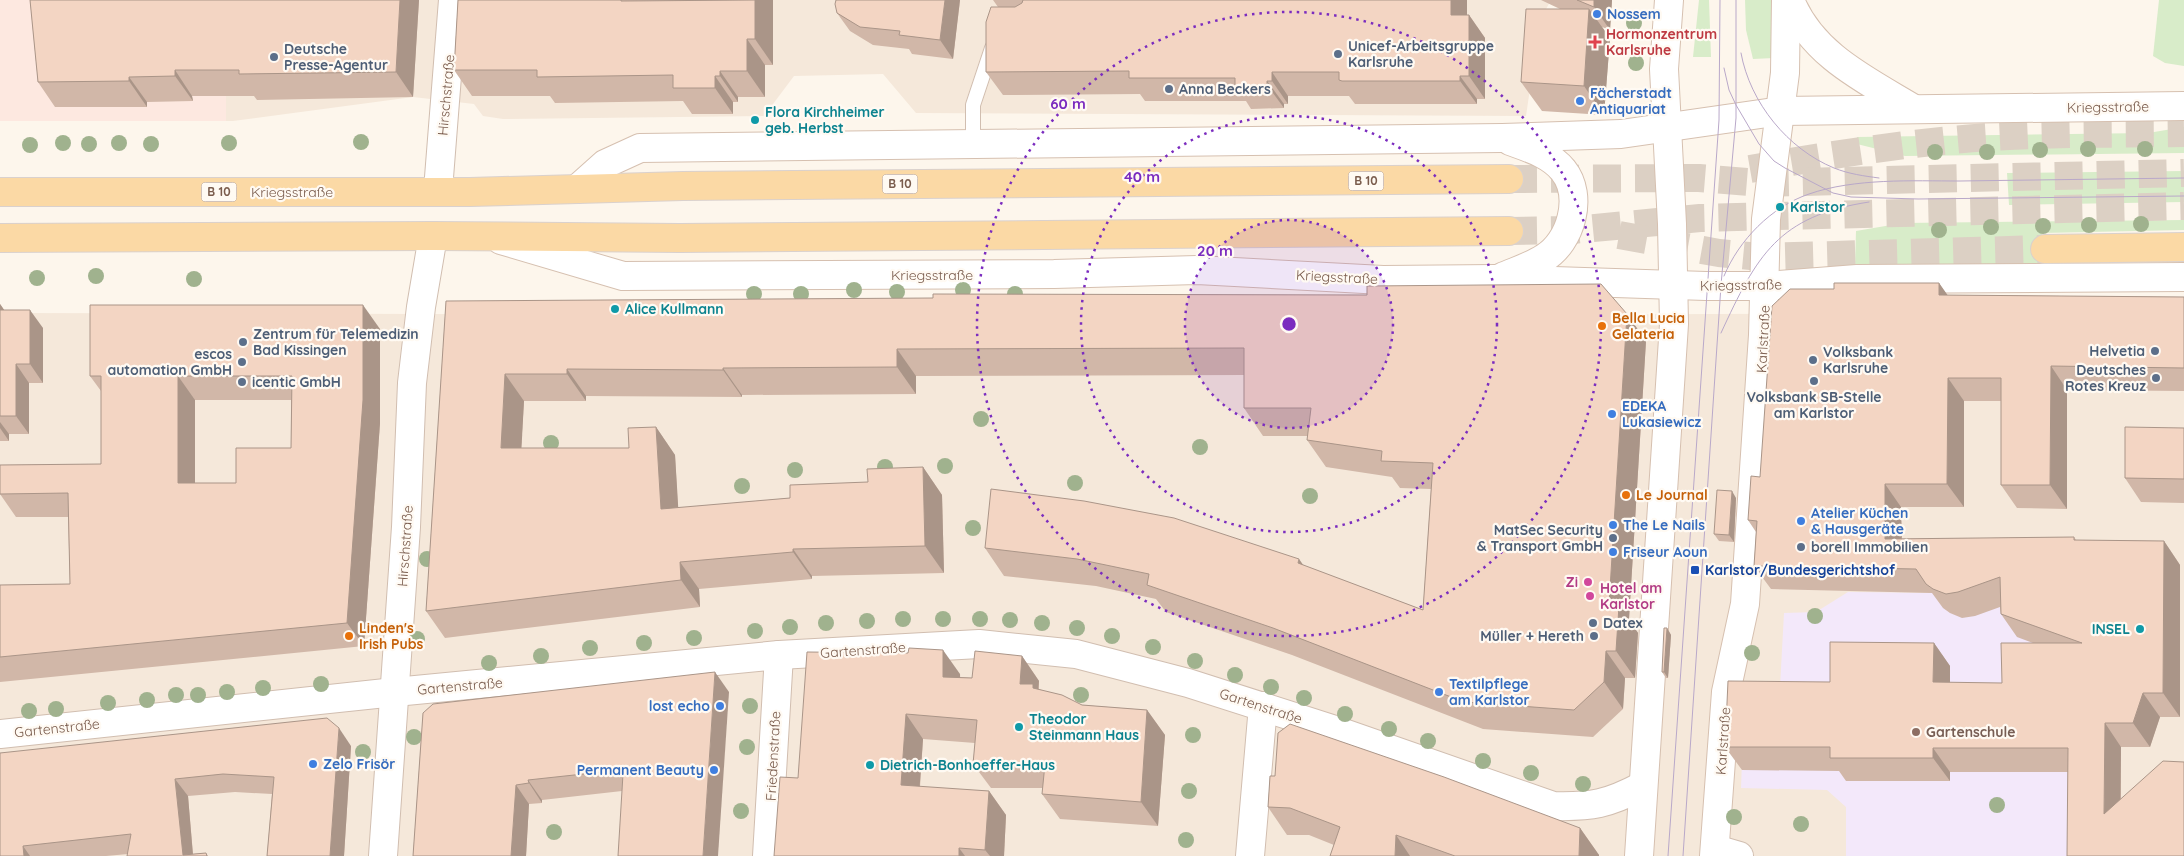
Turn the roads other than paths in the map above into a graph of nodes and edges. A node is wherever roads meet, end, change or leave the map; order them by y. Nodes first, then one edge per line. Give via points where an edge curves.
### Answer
1 (453, 0) edge
2 (1669, 0) edge
3 (1788, 0) edge
4 (998, 30) edge
5 (2184, 106) edge
6 (1914, 109) junction
7 (1781, 111) junction
8 (1668, 127) junction
9 (1502, 138) junction
10 (973, 144) junction
11 (1509, 179) tunnel mouth
12 (577, 189) junction
13 (438, 190) junction
14 (0, 192) edge
15 (1509, 231) tunnel mouth
16 (433, 236) junction
17 (0, 238) edge
18 (495, 238) junction
19 (2184, 247) edge
20 (2044, 249) tunnel mouth
21 (2184, 277) edge
22 (1496, 279) junction
23 (1674, 285) junction
24 (1766, 286) junction
25 (779, 655) junction
26 (395, 692) junction
27 (1263, 706) junction
28 (0, 734) edge
29 (1642, 786) junction
30 (1722, 854) edge
31 (383, 856) edge
32 (767, 856) edge
33 (1250, 856) edge
34 (1639, 856) edge

1 - 13 main road, Hirschstraße
2 - 8 main road via 1664,69
3 - 6 main road via 1810,36 1832,58
3 - 7 main road, Karlstraße
4 - 10 lane via 973,105
5 - 6 main road, Kriegsstraße
6 - 7 main road, Kriegsstraße
7 - 8 main road, Kriegsstraße
7 - 24 main road, Karlstraße via 1766,219
8 - 9 main road, Kriegsstraße via 1621,134
8 - 23 main road
9 - 10 main road, Kriegsstraße
9 - 22 main road via 1536,151 1564,171 1572,187 1573,206 1569,229 1559,245 1545,258
10 - 12 main road, Kriegsstraße via 640,148 605,164
11 - 12 main road, B 10
12 - 13 main road, Kriegsstraße / B 10
13 - 14 main road, Kriegsstraße / B 10
15 - 18 main road
16 - 17 main road
16 - 18 main road
16 - 26 main road, Hirschstraße via 412,383
18 - 22 main road, Kriegsstraße via 623,276 1054,274 1197,270 1383,280
19 - 20 main road
21 - 24 main road, Kriegsstraße via 1857,279
22 - 23 main road, Kriegsstraße
23 - 24 main road, Kriegsstraße
23 - 29 main road via 1666,457
24 - 30 main road, Karlstraße via 1745,604 1726,692
25 - 26 main road, Gartenstraße
25 - 27 main road, Gartenstraße via 962,644 1012,646 1076,654
25 - 32 main road, Friedenstraße
26 - 28 main road, Gartenstraße
26 - 31 main road, Hirschstraße
27 - 29 main road, Gartenstraße via 1553,806 1599,804
27 - 33 main road
29 - 34 main road

